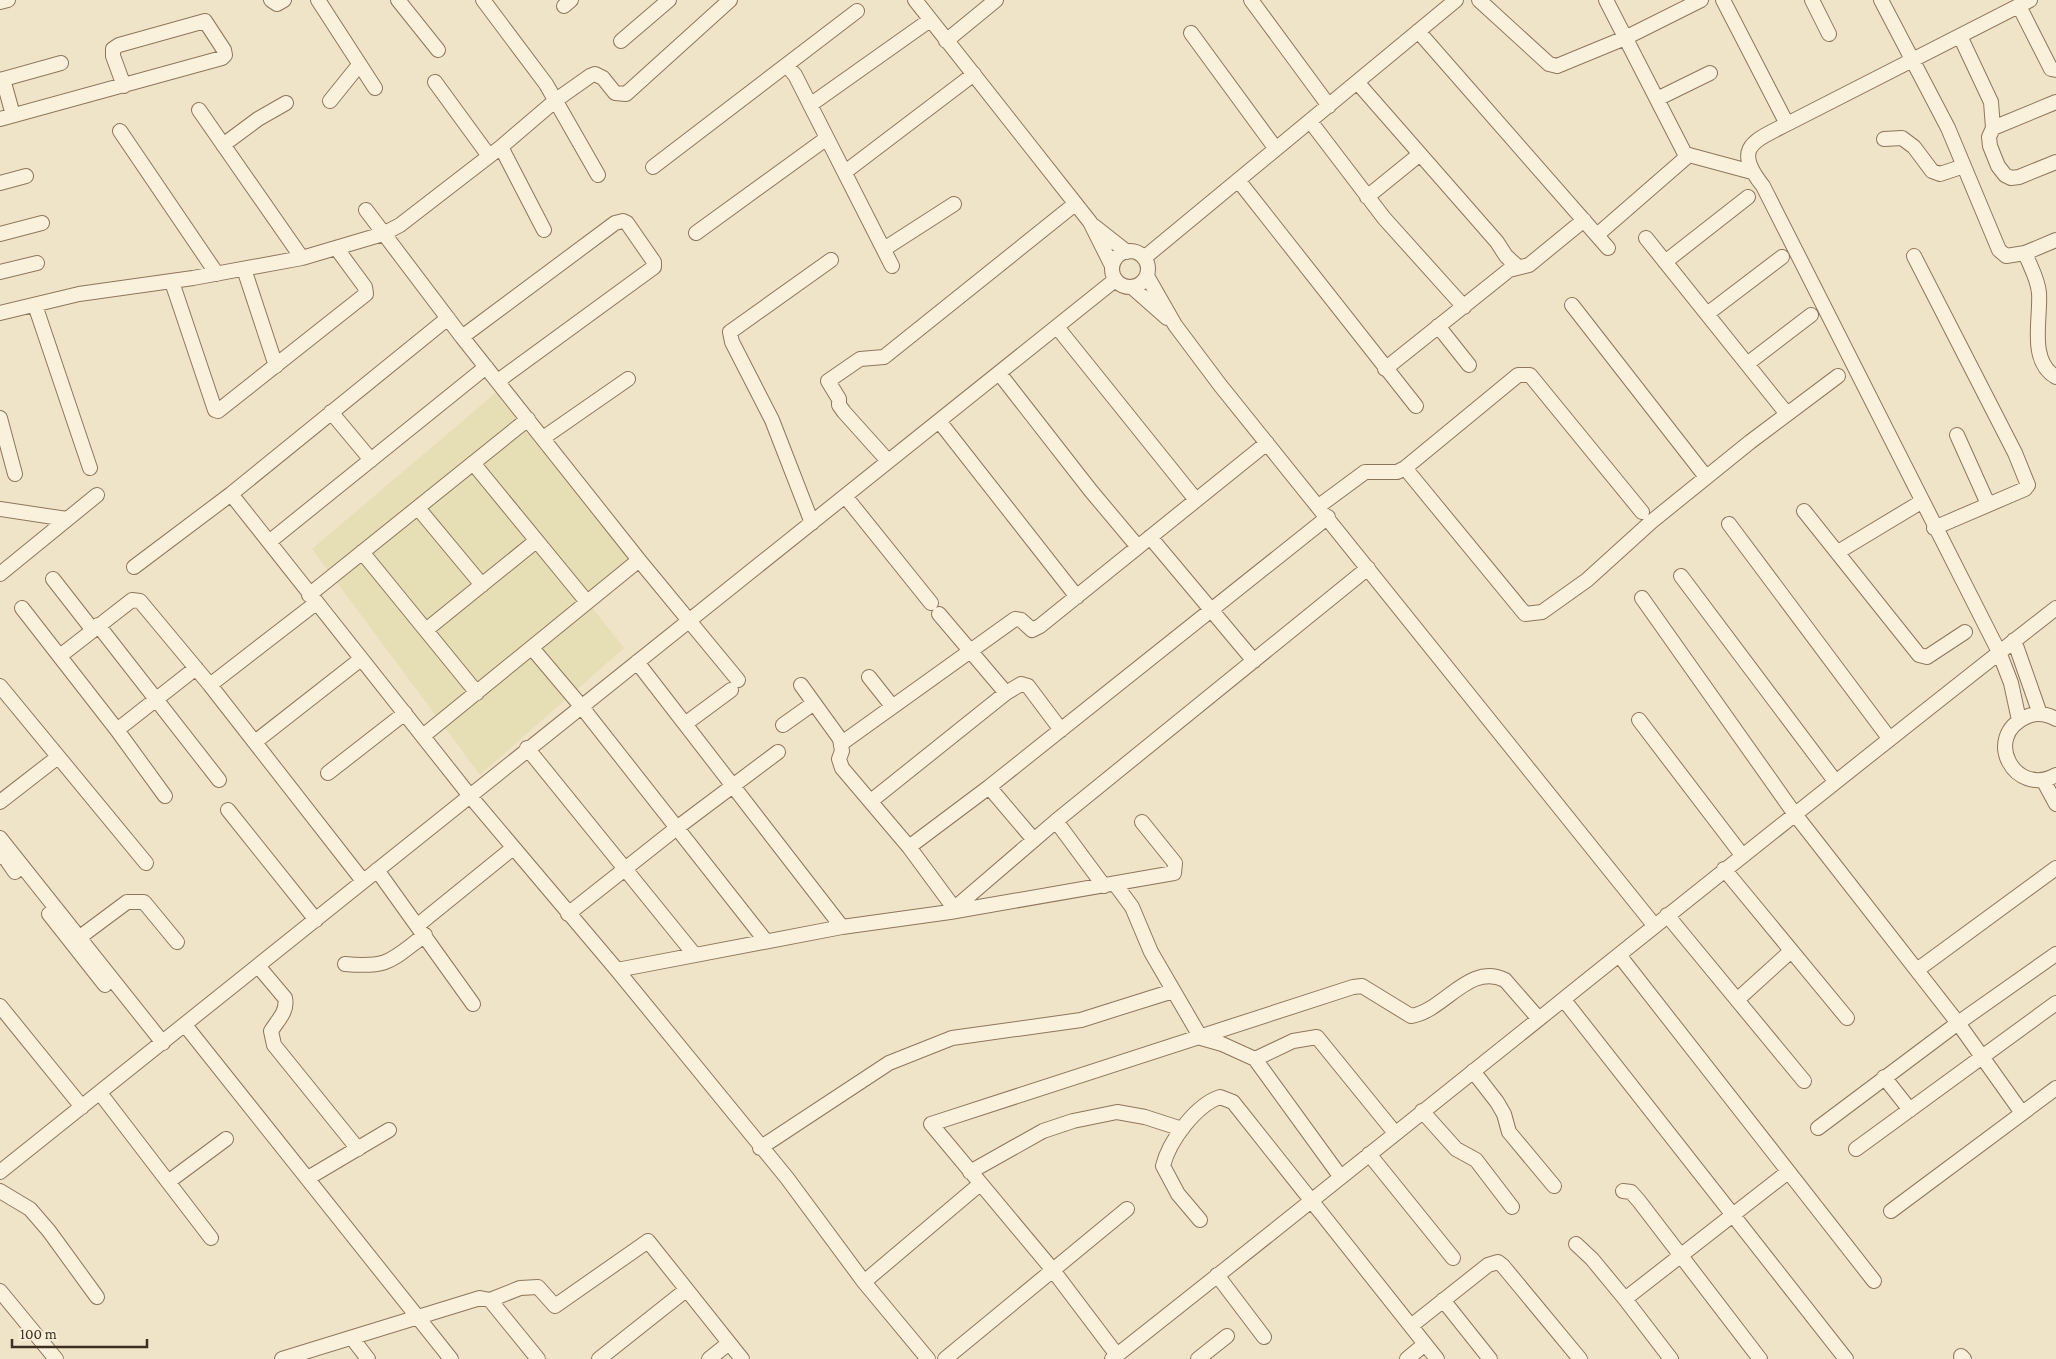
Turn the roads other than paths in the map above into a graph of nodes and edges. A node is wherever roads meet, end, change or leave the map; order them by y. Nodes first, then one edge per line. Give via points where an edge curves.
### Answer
1 (8, 0) edge
2 (271, 0) edge
3 (284, 0) edge
4 (318, 0) edge
5 (398, 0) edge
6 (483, 0) edge
7 (668, 0) edge
8 (730, 0) edge
9 (915, 0) edge
10 (996, 0) edge
11 (1251, 0) edge
12 (1456, 0) edge
13 (1479, 0) edge
14 (1606, 0) edge
15 (1701, 0) edge
16 (1723, 0) edge
17 (1812, 0) edge
18 (1883, 0) edge
19 (0, 2) edge
20 (2024, 3) edge
21 (857, 11) dead end
22 (930, 20) junction
23 (1418, 31) junction
24 (1191, 33) dead end
25 (1828, 34) dead end
26 (1960, 36) junction
27 (1625, 38) junction
28 (621, 41) dead end
29 (946, 41) junction
30 (438, 50) dead end
31 (1913, 61) junction
32 (61, 63) dead end
33 (359, 65) junction
34 (787, 66) junction
35 (1710, 73) dead end
36 (2054, 73) edge
37 (974, 74) junction
38 (1, 79) edge
39 (435, 82) dead end
40 (1357, 82) junction
41 (124, 86) junction
42 (375, 88) dead end
43 (1657, 99) junction
44 (556, 100) junction
45 (330, 101) dead end
46 (2056, 102) edge
47 (286, 103) dead end
48 (810, 105) junction
49 (1329, 106) junction
50 (199, 110) dead end
51 (7, 117) edge
52 (1310, 121) junction
53 (1787, 124) junction
54 (1993, 128) junction
55 (120, 131) dead end
56 (827, 138) junction
57 (1884, 139) dead end
58 (223, 145) junction
59 (501, 147) junction
60 (1276, 149) junction
61 (1420, 154) junction
62 (489, 156) junction
63 (1689, 156) junction
64 (2056, 162) edge
65 (653, 166) dead end
66 (1964, 166) junction
67 (845, 172) junction
68 (1752, 172) junction
69 (598, 175) dead end
70 (26, 176) dead end
71 (1238, 180) junction
72 (0, 183) edge
73 (1367, 197) junction
74 (1748, 197) dead end
75 (954, 204) dead end
76 (1075, 204) junction
77 (366, 210) dead end
78 (1584, 220) junction
79 (1090, 222) junction
80 (42, 223) dead end
81 (544, 230) dead end
82 (696, 233) dead end
83 (0, 234) edge
84 (383, 234) junction
85 (1597, 235) junction
86 (1646, 238) dead end
87 (2056, 240) edge
88 (1608, 248) dead end
89 (337, 249) junction
90 (884, 250) junction
91 (1127, 252) junction
92 (2025, 253) junction
93 (1914, 256) dead end
94 (1782, 257) dead end
95 (302, 258) junction
96 (1144, 258) junction
97 (831, 260) dead end
98 (1665, 262) junction
99 (37, 263) dead end
100 (892, 266) dead end
101 (1112, 266) junction
102 (1518, 267) junction
103 (244, 269) junction
104 (0, 272) edge
105 (217, 274) junction
106 (1147, 276) junction
107 (1115, 280) junction
108 (172, 282) junction
109 (1133, 288) junction
110 (35, 304) junction
111 (1572, 305) dead end
112 (1464, 307) junction
113 (0, 313) edge
114 (1707, 314) junction
115 (1811, 315) dead end
116 (448, 318) junction
117 (1175, 325) junction
118 (1057, 326) junction
119 (1438, 326) junction
120 (462, 337) junction
121 (1747, 364) junction
122 (1469, 365) dead end
123 (276, 366) junction
124 (486, 367) junction
125 (1385, 369) junction
126 (999, 373) junction
127 (1838, 376) dead end
128 (2056, 377) edge
129 (628, 379) dead end
130 (498, 381) junction
131 (1416, 406) dead end
132 (331, 412) junction
133 (1788, 414) junction
134 (0, 418) edge
135 (528, 419) junction
136 (939, 421) junction
137 (1957, 435) dead end
138 (543, 438) junction
139 (1267, 443) junction
140 (4, 444) edge
141 (371, 460) junction
142 (888, 462) junction
143 (473, 463) junction
144 (90, 468) dead end
145 (1405, 468) junction
146 (15, 474) dead end
147 (1706, 477) junction
148 (231, 494) junction
149 (97, 495) dead end
150 (845, 496) junction
151 (1196, 500) junction
152 (1921, 502) junction
153 (1988, 504) junction
154 (418, 508) junction
155 (0, 509) edge
156 (1324, 512) junction
157 (1642, 512) dead end
158 (1804, 512) dead end
159 (67, 519) junction
160 (812, 523) junction
161 (1729, 524) dead end
162 (1934, 528) junction
163 (1150, 537) junction
164 (536, 541) junction
165 (269, 542) junction
166 (1138, 547) junction
167 (362, 552) junction
168 (1838, 552) junction
169 (639, 560) junction
170 (134, 567) dead end
171 (1368, 568) junction
172 (0, 574) edge
173 (1681, 576) dead end
174 (53, 579) dead end
175 (482, 585) junction
176 (1076, 597) junction
177 (1642, 598) dead end
178 (313, 599) junction
179 (587, 602) junction
180 (22, 608) dead end
181 (2056, 608) edge
182 (1212, 610) junction
183 (690, 621) junction
184 (95, 627) junction
185 (426, 630) junction
186 (1965, 632) dead end
187 (2014, 640) junction
188 (532, 648) junction
189 (968, 651) junction
190 (1999, 652) junction
191 (60, 656) junction
192 (361, 659) junction
193 (1254, 660) junction
194 (637, 662) junction
195 (196, 668) junction
196 (869, 677) dead end
197 (210, 685) junction
198 (801, 685) dead end
199 (1006, 692) junction
200 (477, 693) junction
201 (3, 695) edge
202 (156, 699) junction
203 (814, 703) junction
204 (581, 706) junction
205 (892, 706) junction
206 (405, 712) junction
207 (2040, 714) junction
208 (2056, 719) edge
209 (1639, 720) dead end
210 (2019, 720) junction
211 (685, 724) junction
212 (783, 725) dead end
213 (118, 730) junction
214 (1061, 730) junction
215 (424, 736) junction
216 (1889, 738) junction
217 (255, 742) junction
218 (842, 743) junction
219 (527, 748) junction
220 (778, 752) dead end
221 (58, 757) junction
222 (328, 773) dead end
223 (2050, 778) edge
224 (218, 780) dead end
225 (1835, 780) junction
226 (732, 785) junction
227 (989, 787) junction
228 (2, 796) edge
229 (165, 796) dead end
230 (470, 796) junction
231 (870, 801) junction
232 (2056, 804) edge
233 (228, 810) dead end
234 (1794, 813) junction
235 (1056, 821) junction
236 (1142, 822) dead end
237 (678, 826) junction
238 (0, 838) edge
239 (1034, 840) junction
240 (909, 847) junction
241 (513, 848) junction
242 (1742, 855) junction
243 (0, 856) edge
244 (146, 862) dead end
245 (2056, 868) edge
246 (624, 869) junction
247 (1724, 869) junction
248 (377, 870) junction
249 (363, 881) junction
250 (1110, 885) junction
251 (952, 910) junction
252 (568, 914) junction
253 (1667, 915) junction
254 (316, 920) junction
255 (1654, 925) junction
256 (842, 927) junction
257 (422, 930) junction
258 (80, 938) junction
259 (765, 940) junction
260 (177, 942) dead end
261 (1792, 951) junction
262 (694, 954) junction
263 (2056, 954) edge
264 (1619, 955) junction
265 (345, 964) dead end
266 (258, 966) junction
267 (617, 970) junction
268 (1918, 970) junction
269 (1173, 991) junction
270 (1564, 1000) junction
271 (1737, 1000) junction
272 (2056, 1003) edge
273 (473, 1004) dead end
274 (0, 1006) edge
275 (1847, 1018) dead end
276 (1539, 1019) junction
277 (1958, 1023) junction
278 (185, 1025) junction
279 (1201, 1038) junction
280 (159, 1046) junction
281 (1983, 1057) junction
282 (1255, 1059) junction
283 (1473, 1071) junction
284 (1884, 1077) junction
285 (1804, 1081) dead end
286 (2056, 1088) edge
287 (100, 1093) junction
288 (82, 1107) junction
289 (1910, 1110) junction
290 (1422, 1111) junction
291 (2022, 1113) junction
292 (1818, 1128) dead end
293 (1182, 1129) junction
294 (389, 1130) dead end
295 (1395, 1133) junction
296 (226, 1139) dead end
297 (760, 1148) junction
298 (358, 1149) junction
299 (1856, 1150) dead end
300 (1368, 1154) junction
301 (0, 1172) edge
302 (970, 1172) junction
303 (1788, 1172) junction
304 (1340, 1176) junction
305 (308, 1178) junction
306 (168, 1182) junction
307 (980, 1184) junction
308 (1554, 1186) dead end
309 (0, 1191) edge
310 (1623, 1191) dead end
311 (1312, 1199) junction
312 (1512, 1206) dead end
313 (1127, 1208) dead end
314 (1891, 1211) dead end
315 (1733, 1215) junction
316 (1200, 1220) dead end
317 (211, 1238) dead end
318 (1576, 1244) dead end
319 (1681, 1256) junction
320 (1453, 1258) dead end
321 (1052, 1269) junction
322 (1217, 1275) junction
323 (1874, 1281) dead end
324 (864, 1282) junction
325 (686, 1290) junction
326 (0, 1291) edge
327 (97, 1297) dead end
328 (1625, 1299) junction
329 (490, 1300) junction
330 (1443, 1300) junction
331 (418, 1318) junction
332 (1411, 1326) junction
333 (1227, 1336) dead end
334 (1264, 1337) dead end
335 (352, 1338) junction
336 (729, 1343) junction
337 (1425, 1344) junction
338 (1115, 1357) edge
339 (599, 1358) edge
340 (56, 1359) edge
341 (282, 1359) edge
342 (368, 1359) edge
343 (451, 1359) edge
344 (538, 1359) edge
345 (709, 1359) edge
346 (742, 1359) edge
347 (928, 1359) edge
348 (946, 1359) edge
349 (1198, 1359) edge
350 (1407, 1359) edge
351 (1438, 1359) edge
352 (1490, 1359) edge
353 (1580, 1359) edge
354 (1671, 1359) edge
355 (1760, 1359) edge
356 (1846, 1359) edge

1 - 19 street
2 - 3 street via 277,4
4 - 33 street
5 - 30 street
6 - 44 street
7 - 28 street
8 - 44 street via 626,94 615,93 603,78 595,74
9 - 22 street
10 - 29 street
11 - 49 street
12 - 23 street
13 - 27 street via 1549,64 1557,66
14 - 27 street
15 - 27 street
16 - 53 street
17 - 25 street
18 - 31 street
20 - 26 street
20 - 36 street
21 - 34 street
22 - 29 street
22 - 48 street
23 - 40 street
23 - 78 street
24 - 60 street
26 - 31 street
26 - 54 street via 1991,102
27 - 43 street
29 - 37 street
31 - 53 street
31 - 66 street
32 - 38 street
33 - 42 street
33 - 45 street
34 - 48 street
34 - 65 street
35 - 43 street
37 - 67 street
37 - 76 street
38 - 51 street
39 - 62 street
40 - 49 street
40 - 61 street
41 - 41 street via 222,58 224,50 205,21 119,45 113,49 113,56
41 - 51 street
43 - 63 street
44 - 59 street
44 - 69 street
46 - 54 street
47 - 58 street
48 - 56 street
49 - 52 street
50 - 58 street
52 - 60 street
52 - 73 street
53 - 68 street via 1752,143 1748,150
54 - 64 street via 1990,146 2005,175 2019,177
55 - 105 street
56 - 67 street
56 - 82 street
57 - 66 street via 1902,138 1914,147 1932,171 1940,174
58 - 95 street
59 - 62 street
59 - 81 street
60 - 71 street
61 - 73 street
61 - 102 street
62 - 84 street via 400,225
63 - 68 street
63 - 85 street
66 - 92 street via 2000,250 2006,256
67 - 90 street
68 - 152 street via 1767,194
70 - 72 street
71 - 96 street
71 - 125 street
73 - 112 street
74 - 98 street
75 - 90 street
76 - 79 street
76 - 142 street via 884,357 860,359 828,381 844,412
77 - 84 street
78 - 85 street
78 - 102 street via 1529,265
79 - 91 street
79 - 101 street
80 - 83 street
84 - 89 street
84 - 116 street
85 - 88 street
86 - 98 street
87 - 92 street
89 - 95 street
89 - 123 street via 366,294
90 - 100 street
91 - 96 street
91 - 101 street via 1118,256
92 - 128 street via 2039,293 2040,351 2051,374
93 - 153 street via 2027,482 2025,489
94 - 114 street
95 - 103 street
96 - 106 street
97 - 160 street via 730,332 732,342 772,420
98 - 114 street
99 - 104 street
101 - 107 street
102 - 112 street via 1509,270
103 - 105 street
103 - 123 street
105 - 108 street
106 - 109 street
106 - 117 street
107 - 109 street
107 - 118 street
108 - 110 street via 79,294
108 - 123 street via 215,410 221,409
109 - 117 street
110 - 113 street
110 - 144 street
111 - 147 street
112 - 119 street
114 - 121 street
115 - 121 street
116 - 120 street
116 - 132 street
117 - 139 street
118 - 126 street
118 - 151 street
119 - 122 street
119 - 125 street
120 - 124 street
120 - 130 street via 615,223 626,223 654,262 654,267
121 - 133 street
124 - 130 street
124 - 141 street
125 - 131 street
126 - 136 street
126 - 166 street
127 - 133 street
129 - 138 street
130 - 135 street
132 - 141 street
132 - 148 street
133 - 147 street
134 - 140 street
135 - 138 street
135 - 143 street
136 - 142 street
136 - 176 street
137 - 153 street
138 - 169 street
139 - 151 street
139 - 156 street
140 - 146 street
141 - 165 street
142 - 150 street
143 - 154 street
143 - 164 street
145 - 147 street via 1525,614 1542,612 1580,585
145 - 156 street via 1397,472 1365,472
145 - 157 street via 1518,375 1530,375
148 - 165 street
148 - 170 street
149 - 159 street
150 - 160 street
150 - 189 street
151 - 163 street
152 - 162 street
152 - 168 street
153 - 162 street
154 - 167 street
154 - 175 street
155 - 159 street
156 - 171 street
156 - 182 street
158 - 168 street
159 - 172 street
160 - 183 street
161 - 216 street
162 - 190 street
163 - 166 street
163 - 182 street
164 - 175 street
164 - 179 street
165 - 178 street
166 - 176 street
167 - 178 street
167 - 185 street
168 - 186 street via 1919,655 1927,657
169 - 179 street
169 - 183 street
171 - 193 street
171 - 255 street
173 - 225 street
174 - 184 street
175 - 185 street
176 - 189 street via 1037,628 1032,630 1015,619
177 - 234 street
178 - 192 street
178 - 197 street
179 - 188 street
180 - 191 street
181 - 187 street
182 - 193 street
182 - 214 street
183 - 194 street
183 - 211 street via 734,685
184 - 191 street
184 - 195 street via 136,599
184 - 202 street
185 - 200 street
187 - 190 street
187 - 207 street
188 - 200 street
188 - 204 street
189 - 199 street
189 - 205 street
190 - 210 street via 2011,683
190 - 216 street
191 - 213 street
192 - 206 street
192 - 217 street
193 - 235 street
194 - 204 street
194 - 211 street
195 - 197 street
195 - 202 street
196 - 205 street
197 - 217 street
198 - 203 street
199 - 214 street via 1024,684
199 - 231 street
200 - 215 street
201 - 221 street
202 - 213 street
202 - 224 street
203 - 212 street
203 - 218 street
204 - 219 street
204 - 237 street
205 - 218 street
206 - 215 street
206 - 222 street
207 - 208 street
207 - 210 street
209 - 242 street
210 - 223 street via 2007,736 2006,755 2016,772 2024,777
211 - 226 street
213 - 229 street
214 - 227 street
215 - 230 street
216 - 225 street
217 - 249 street
218 - 231 street via 839,763
219 - 230 street
219 - 246 street
220 - 226 street
221 - 228 street
221 - 244 street
223 - 232 street
225 - 234 street
226 - 237 street
226 - 256 street
227 - 239 street
227 - 240 street
230 - 241 street
230 - 248 street
231 - 240 street
233 - 254 street
234 - 242 street
234 - 268 street
235 - 239 street
235 - 250 street
236 - 250 street via 1172,858 1176,871
237 - 246 street
237 - 259 street
238 - 258 street
239 - 251 street
240 - 251 street
241 - 252 street
241 - 257 street
242 - 247 street
243 - 280 street
245 - 268 street
246 - 252 street
246 - 262 street
247 - 253 street
247 - 261 street
248 - 249 street
248 - 257 street
249 - 254 street
250 - 251 street
250 - 269 street via 1132,907 1151,952
251 - 256 street
252 - 267 street
253 - 255 street
253 - 271 street
254 - 266 street
255 - 264 street
256 - 259 street
257 - 265 street via 387,962 371,966
257 - 273 street
258 - 260 street via 127,902 136,900 144,902
258 - 280 street
259 - 262 street
261 - 271 street
261 - 275 street
262 - 267 street
263 - 277 street
264 - 270 street
264 - 303 street
266 - 278 street
266 - 298 street via 285,998 286,1008 270,1034 274,1045
267 - 297 street
268 - 277 street
269 - 279 street
269 - 297 street via 1081,1020 952,1038 889,1063
270 - 276 street
270 - 315 street
271 - 285 street
272 - 281 street
274 - 288 street
276 - 279 street via 1505,980 1485,975 1416,1015 1398,1010 1362,986
276 - 283 street
277 - 281 street
277 - 284 street
278 - 280 street
278 - 305 street
279 - 282 street
279 - 302 street via 931,1124
280 - 287 street
281 - 289 street
281 - 291 street
282 - 295 street via 1293,1041 1317,1037
282 - 304 street
283 - 290 street
283 - 308 street via 1497,1102 1509,1132
284 - 289 street
284 - 292 street
286 - 291 street
287 - 288 street
287 - 306 street
288 - 301 street
289 - 299 street
290 - 295 street
290 - 312 street via 1456,1149 1476,1160
291 - 314 street
293 - 302 street via 1117,1112 1043,1131
293 - 311 street via 1208,1101 1220,1097 1233,1102
293 - 316 street via 1166,1152 1163,1166 1178,1194
294 - 298 street
295 - 300 street
296 - 306 street
297 - 324 street via 787,1178
298 - 305 street
300 - 304 street
300 - 320 street
302 - 307 street
303 - 315 street
303 - 323 street
304 - 311 street
305 - 331 street
306 - 317 street
307 - 321 street
307 - 324 street
309 - 327 street via 30,1209
310 - 319 street via 1631,1192
311 - 322 street
311 - 332 street
313 - 321 street
315 - 319 street
315 - 356 street
318 - 328 street
319 - 328 street
319 - 355 street
321 - 338 street
321 - 348 street
322 - 334 street
322 - 338 street
324 - 347 street
325 - 329 street via 648,1240 555,1306 538,1288 520,1288
325 - 336 street
325 - 339 street
326 - 340 street
328 - 354 street
329 - 331 street via 480,1298
329 - 344 street
330 - 332 street
330 - 352 street
330 - 353 street via 1488,1265 1498,1262
331 - 335 street
331 - 343 street
332 - 337 street
333 - 349 street
335 - 341 street
335 - 342 street
336 - 345 street
336 - 346 street
337 - 350 street
337 - 351 street

